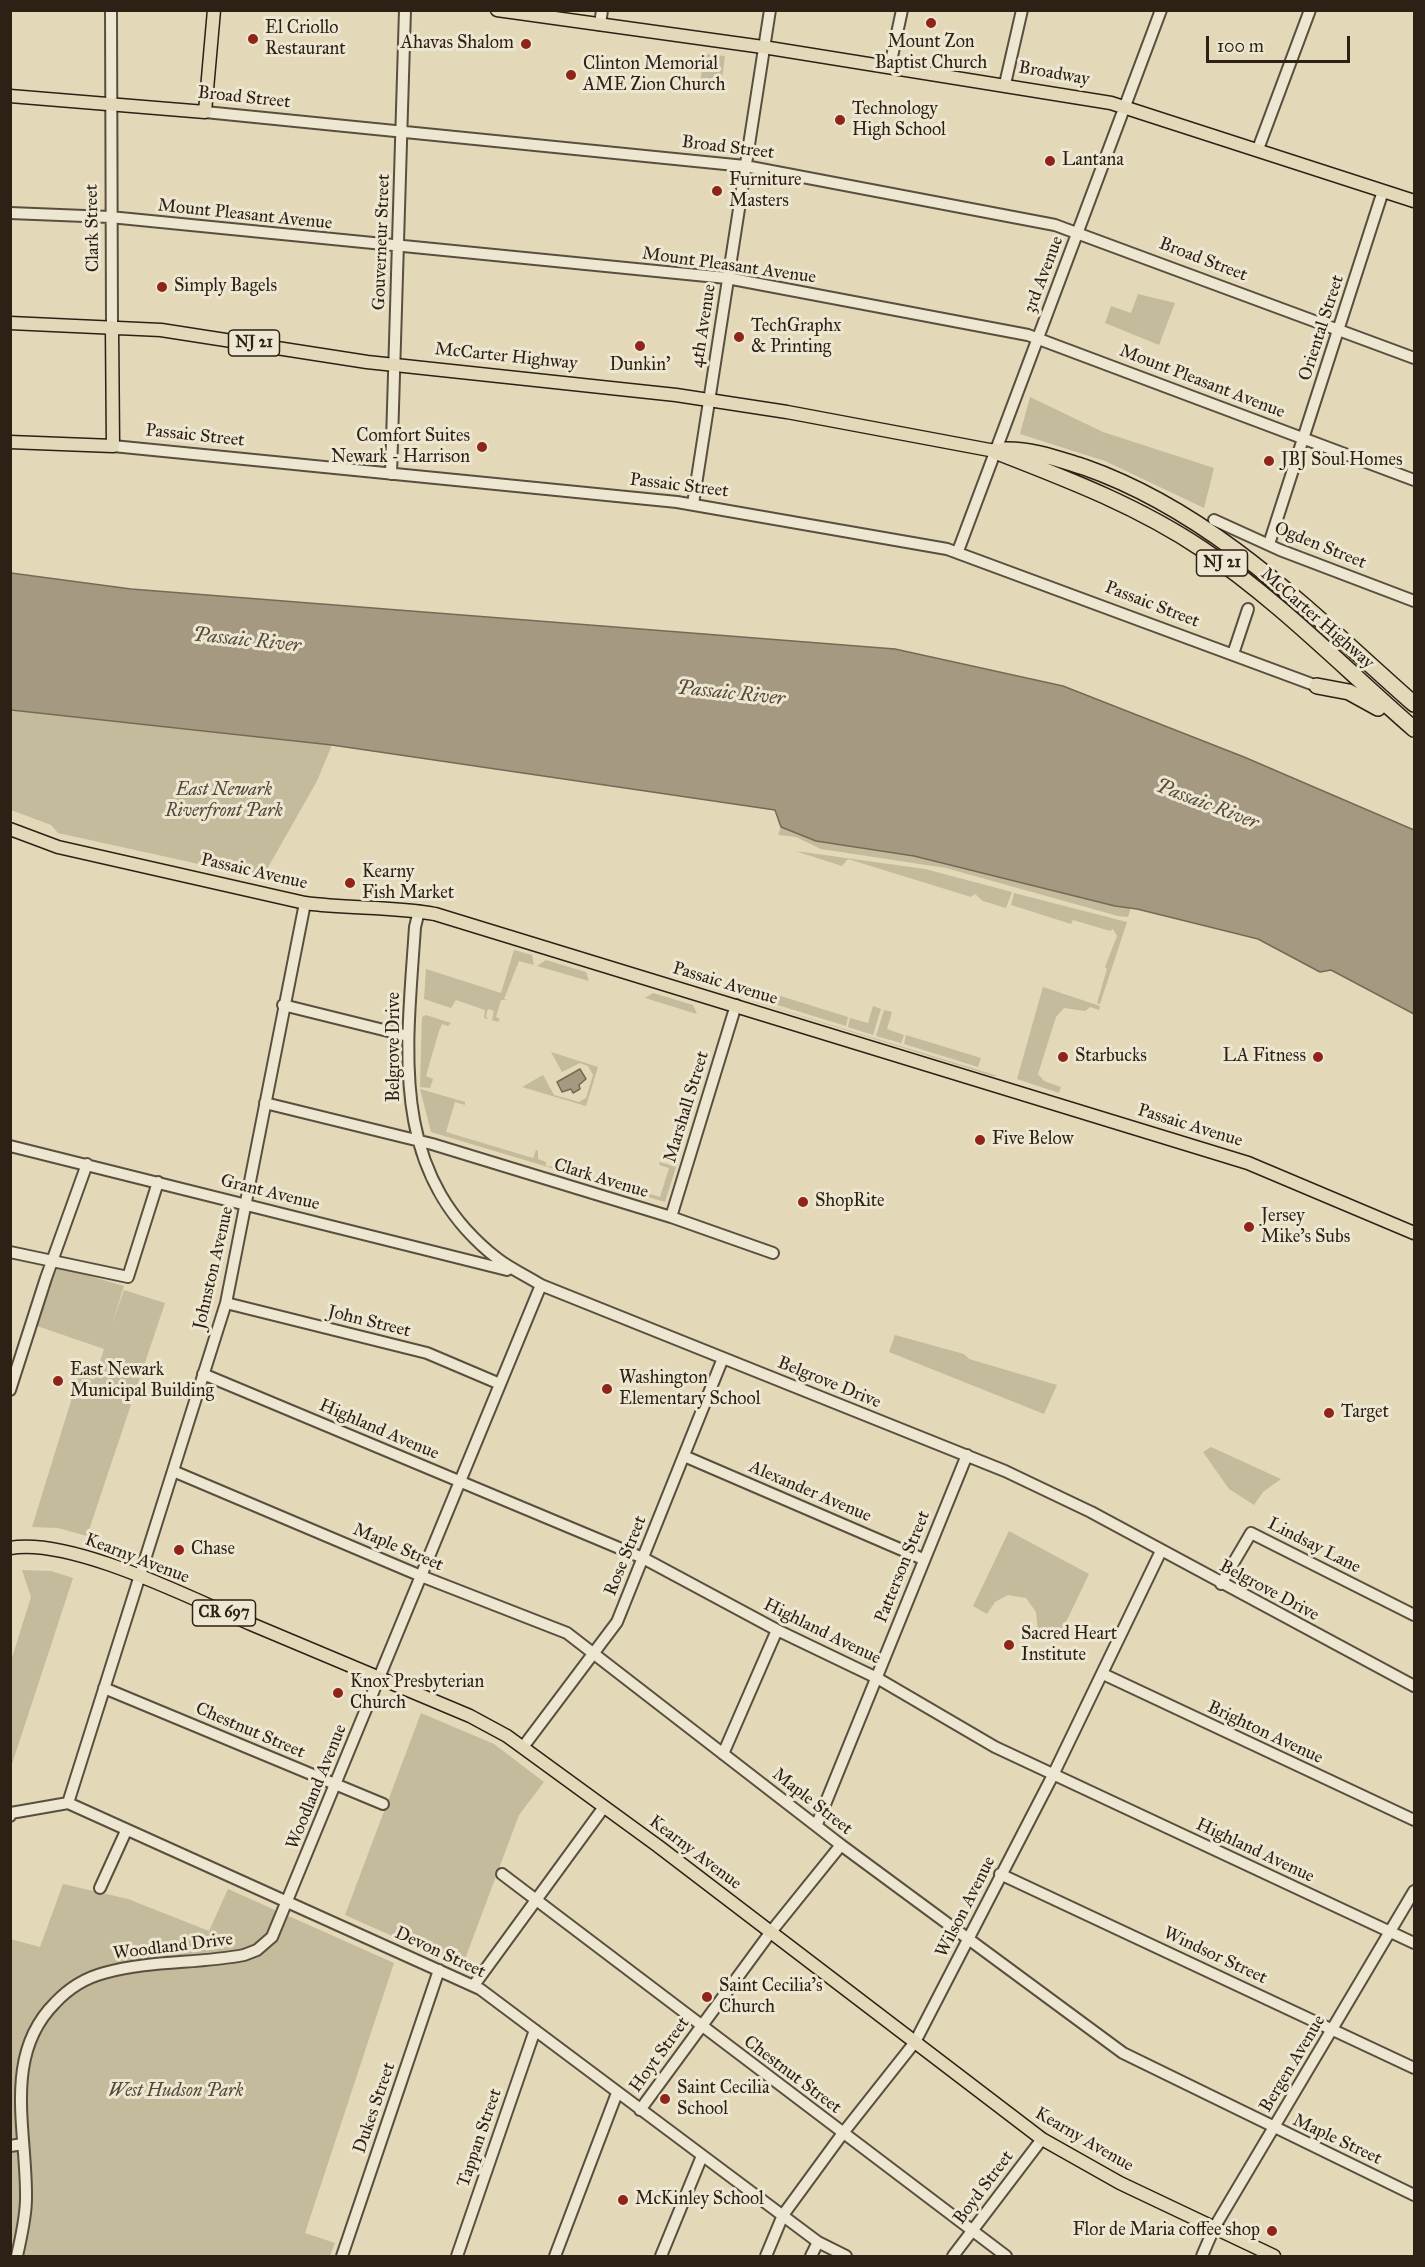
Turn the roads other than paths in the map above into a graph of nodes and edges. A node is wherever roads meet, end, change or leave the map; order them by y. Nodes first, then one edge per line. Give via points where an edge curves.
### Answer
1 (111, 10) edge
2 (214, 10) edge
3 (405, 10) edge
4 (497, 10) edge
5 (602, 10) edge
6 (770, 10) edge
7 (902, 10) edge
8 (1023, 10) edge
9 (1161, 10) edge
10 (1310, 10) edge
11 (600, 25) junction
12 (763, 47) junction
13 (890, 66) junction
14 (1005, 84) junction
15 (10, 96) edge
16 (110, 103) junction
17 (1125, 107) junction
18 (205, 112) junction
19 (402, 132) junction
20 (1258, 149) junction
21 (745, 166) junction
22 (1383, 191) junction
23 (1414, 201) edge
24 (10, 213) edge
25 (110, 217) junction
26 (1078, 232) junction
27 (399, 245) junction
28 (728, 278) junction
29 (10, 322) edge
30 (112, 327) junction
31 (1339, 330) junction
32 (1038, 338) junction
33 (1414, 358) edge
34 (395, 366) junction
35 (709, 400) junction
36 (1304, 438) junction
37 (10, 442) edge
38 (113, 446) junction
39 (995, 451) junction
40 (391, 474) junction
41 (1414, 480) edge
42 (693, 504) junction
43 (1214, 520) dead end
44 (1269, 544) junction
45 (958, 551) junction
46 (1414, 601) edge
47 (1248, 609) dead end
48 (1233, 654) junction
49 (1317, 686) joint
50 (1414, 704) edge
51 (1414, 731) edge
52 (10, 829) edge
53 (305, 903) junction
54 (419, 911) junction
55 (283, 1005) junction
56 (736, 1005) junction
57 (408, 1036) junction
58 (265, 1103) junction
59 (417, 1141) junction
60 (10, 1146) edge
61 (87, 1164) junction
62 (158, 1182) junction
63 (246, 1203) junction
64 (671, 1217) junction
65 (1414, 1233) edge
66 (10, 1252) edge
67 (773, 1252) dead end
68 (51, 1262) junction
69 (522, 1273) junction
70 (541, 1285) junction
71 (226, 1304) junction
72 (723, 1358) junction
73 (14, 1366) edge
74 (203, 1374) junction
75 (500, 1384) junction
76 (10, 1390) edge
77 (967, 1455) junction
78 (684, 1456) junction
79 (172, 1471) junction
80 (460, 1482) junction
81 (10, 1548) edge
82 (1161, 1551) junction
83 (643, 1558) junction
84 (922, 1559) junction
85 (421, 1576) junction
86 (139, 1577) junction
87 (1221, 1584) junction
88 (1414, 1615) edge
89 (777, 1630) junction
90 (594, 1654) junction
91 (1103, 1674) junction
92 (380, 1678) junction
93 (877, 1678) junction
94 (1414, 1686) edge
95 (104, 1688) junction
96 (523, 1747) junction
97 (723, 1754) junction
98 (1053, 1775) junction
99 (336, 1785) junction
100 (68, 1803) junction
101 (383, 1804) dead end
102 (604, 1807) junction
103 (11, 1815) edge
104 (1414, 1820) edge
105 (817, 1824) junction
106 (126, 1831) junction
107 (841, 1845) junction
108 (501, 1874) dead end
109 (1000, 1875) junction
110 (100, 1888) dead end
111 (1414, 1891) edge
112 (536, 1900) junction
113 (288, 1902) junction
114 (1390, 1932) junction
115 (770, 1933) junction
116 (968, 1939) junction
117 (1414, 1943) edge
118 (439, 1970) junction
119 (474, 1985) junction
120 (701, 2027) junction
121 (1333, 2029) junction
122 (535, 2030) junction
123 (915, 2042) junction
124 (1414, 2068) edge
125 (617, 2093) junction
126 (640, 2110) junction
127 (1274, 2128) junction
128 (843, 2133) junction
129 (1042, 2139) junction
130 (23, 2144) junction
131 (10, 2146) edge
132 (702, 2156) junction
133 (1414, 2195) edge
134 (783, 2215) junction
135 (1214, 2228) junction
136 (972, 2231) junction
137 (818, 2242) junction
138 (17, 2256) edge
139 (342, 2256) edge
140 (457, 2256) edge
141 (555, 2256) edge
142 (661, 2256) edge
143 (766, 2256) edge
144 (811, 2256) edge
145 (846, 2256) edge
146 (953, 2256) edge
147 (1006, 2256) edge
148 (1202, 2256) edge
149 (1274, 2256) edge

1 - 16 street, Clark Street
2 - 18 main road
3 - 19 street, Gouverneur Street
4 - 11 main road, Broadway
5 - 11 street
6 - 12 street, 4th Avenue
7 - 13 street
8 - 14 street
9 - 17 street, 3rd Avenue
10 - 20 street
11 - 12 main road, Broadway
12 - 13 main road, Broadway
12 - 21 street, 4th Avenue
13 - 14 main road, Broadway
14 - 17 main road, Broadway
15 - 16 main road, Broad Street
16 - 18 main road, Broad Street
16 - 25 street, Clark Street
17 - 20 main road, Broadway
17 - 26 street, 3rd Avenue
18 - 19 street, Broad Street
19 - 21 street, Broad Street
19 - 27 street, Gouverneur Street
20 - 22 main road, Broadway
21 - 26 street, Broad Street
21 - 28 street, 4th Avenue
22 - 23 main road, Broadway
22 - 31 street, Oriental Street
24 - 25 street, Mount Pleasant Avenue
25 - 27 street, Mount Pleasant Avenue
25 - 30 street, Clark Street
26 - 31 street, Broad Street
26 - 32 street, 3rd Avenue
27 - 28 street, Mount Pleasant Avenue
27 - 34 street, Gouverneur Street
28 - 32 street, Mount Pleasant Avenue
28 - 35 street, 4th Avenue
29 - 30 main road, McCarter Highway / NJ 21
30 - 34 main road, McCarter Highway / NJ 21 via 228,338
30 - 38 main road, Clark Street
31 - 33 street, Broad Street
31 - 36 street, Oriental Street
32 - 36 street, Mount Pleasant Avenue
32 - 39 street, 3rd Avenue
34 - 35 main road, McCarter Highway / NJ 21
34 - 40 street, Gouverneur Street
35 - 39 main road, McCarter Highway / NJ 21
35 - 42 street, 4th Avenue
36 - 41 street, Mount Pleasant Avenue
36 - 44 street, Oriental Street
37 - 38 main road, Passaic Street
38 - 40 street, Passaic Street
39 - 45 street, 3rd Avenue
39 - 50 highway, McCarter Highway / NJ 21 via 1034,452 1065,461 1117,480 1188,518 1256,564
39 - 51 highway, McCarter Highway / NJ 21 via 1110,497 1202,549 1265,598
40 - 42 street, Passaic Street
42 - 45 street, Passaic Street
43 - 44 street, Ogden Street
44 - 46 street, Ogden Street
45 - 48 street, Passaic Street
47 - 48 street
48 - 49 street, Passaic Street
49 - 51 highway via 1355,694
52 - 53 main road, Passaic Avenue via 58,847
53 - 54 main road, Passaic Avenue
53 - 55 street, Johnston Avenue
54 - 56 main road, Passaic Avenue
54 - 57 street, Belgrove Drive
55 - 57 street
55 - 58 street, Johnston Avenue
56 - 64 street, Marshall Street
56 - 65 main road, Passaic Avenue via 1248,1163
57 - 59 street, Belgrove Drive via 410,1106
58 - 59 street, Clark Avenue
58 - 63 street, Johnston Avenue
59 - 64 street, Clark Avenue
59 - 69 street, Belgrove Drive via 431,1179 465,1230 499,1260
60 - 61 street, Grant Avenue
61 - 62 street, Grant Avenue
61 - 68 street
62 - 63 street, Grant Avenue
62 - 68 street via 128,1277
63 - 69 street, Grant Avenue
63 - 71 street, Johnston Avenue
64 - 67 street, Clark Avenue
66 - 68 street
68 - 73 street
69 - 70 street, Belgrove Drive
70 - 72 street, Belgrove Drive
70 - 75 street, Woodland Avenue
71 - 74 street, Johnston Avenue
71 - 75 street, John Street via 427,1353
72 - 77 street, Belgrove Drive
72 - 78 street, Rose Street
73 - 76 street
74 - 79 street, Johnston Avenue
74 - 80 street, Highland Avenue
75 - 80 street, Woodland Avenue
77 - 82 street, Belgrove Drive via 1081,1507
77 - 84 street, Patterson Street
78 - 83 street, Rose Street
78 - 84 street, Alexander Avenue
79 - 85 street, Maple Street
79 - 86 street, Johnston Avenue
80 - 83 street, Highland Avenue
80 - 85 street, Woodland Avenue
81 - 86 main road, Kearny Avenue / CR 697 via 62,1551
82 - 87 street, Belgrove Drive
82 - 91 street, Wilson Avenue
83 - 89 street, Highland Avenue
83 - 90 street, Rose Street via 617,1622
84 - 93 street, Patterson Street
85 - 90 street, Maple Street via 567,1632
85 - 92 street, Woodland Avenue
86 - 92 main road, Kearny Avenue / CR 697
86 - 95 street, Johnston Avenue
87 - 88 street, Lindsay Lane via 1251,1533
87 - 94 street, Belgrove Drive
89 - 93 street, Highland Avenue
89 - 97 street
90 - 96 street, Rose Street
90 - 97 street, Maple Street
91 - 98 street, Wilson Avenue
91 - 104 street, Brighton Avenue
92 - 96 main road, Kearny Avenue / CR 697 via 470,1716
92 - 99 street, Woodland Avenue
93 - 98 street, Highland Avenue via 959,1727
93 - 105 street, Patterson Street
95 - 99 street, Chestnut Street
95 - 100 street, Johnston Avenue
96 - 102 main road, Kearny Avenue / CR 697
97 - 105 street, Maple Street
98 - 109 street, Wilson Avenue
98 - 114 street, Highland Avenue
99 - 101 street, Chestnut Street
99 - 113 street, Woodland Avenue
100 - 103 street
100 - 106 street, Devon Street
102 - 112 street
102 - 115 main road, Kearny Avenue / CR 697
105 - 107 street, Maple Street
106 - 110 street
106 - 113 street, Devon Street
107 - 115 street
107 - 116 street, Maple Street
108 - 112 street, Chestnut Street
109 - 116 street, Wilson Avenue
109 - 121 street, Windsor Street
111 - 114 street, Bergen Avenue
112 - 119 street
112 - 120 street, Chestnut Street
113 - 118 street, Devon Street
113 - 130 street, Woodland Drive via 272,1937 250,1953 133,1966 93,1976 64,1994 39,2020 24,2055 20,2086
114 - 117 street, Highland Avenue
114 - 121 street, Bergen Avenue
115 - 120 street, Hoyt Street
115 - 123 main road, Kearny Avenue / CR 697
116 - 123 street, Wilson Avenue
116 - 127 street, Maple Street via 1123,2053
118 - 119 street, Devon Street
118 - 139 street, Dukes Street
119 - 122 street, Devon Street
120 - 126 street, Hoyt Street
120 - 128 street, Chestnut Street
121 - 124 street, Windsor Street
121 - 127 street, Bergen Avenue
122 - 125 street, Devon Street
122 - 140 street, Tappan Street
123 - 128 street, Wilson Avenue
123 - 129 main road, Kearny Avenue / CR 697
125 - 126 street, Devon Street
125 - 141 street, Hoyt Street
126 - 132 street, Devon Street
127 - 133 street, Maple Street
127 - 135 street, Bergen Avenue
128 - 134 street, Wilson Avenue
128 - 136 street, Chestnut Street
129 - 135 main road, Kearny Avenue / CR 697 via 1120,2183
129 - 136 street, Boyd Street
130 - 131 street
130 - 138 street, Woodland Drive via 26,2202
132 - 134 street, Devon Street
132 - 142 street
134 - 137 street, Devon Street
134 - 143 street, Wilson Avenue
135 - 148 street, Bergen Avenue
135 - 149 main road, Kearny Avenue / CR 697
136 - 146 street, Boyd Street
136 - 147 street, Chestnut Street
137 - 144 street
137 - 145 street, Devon Street

